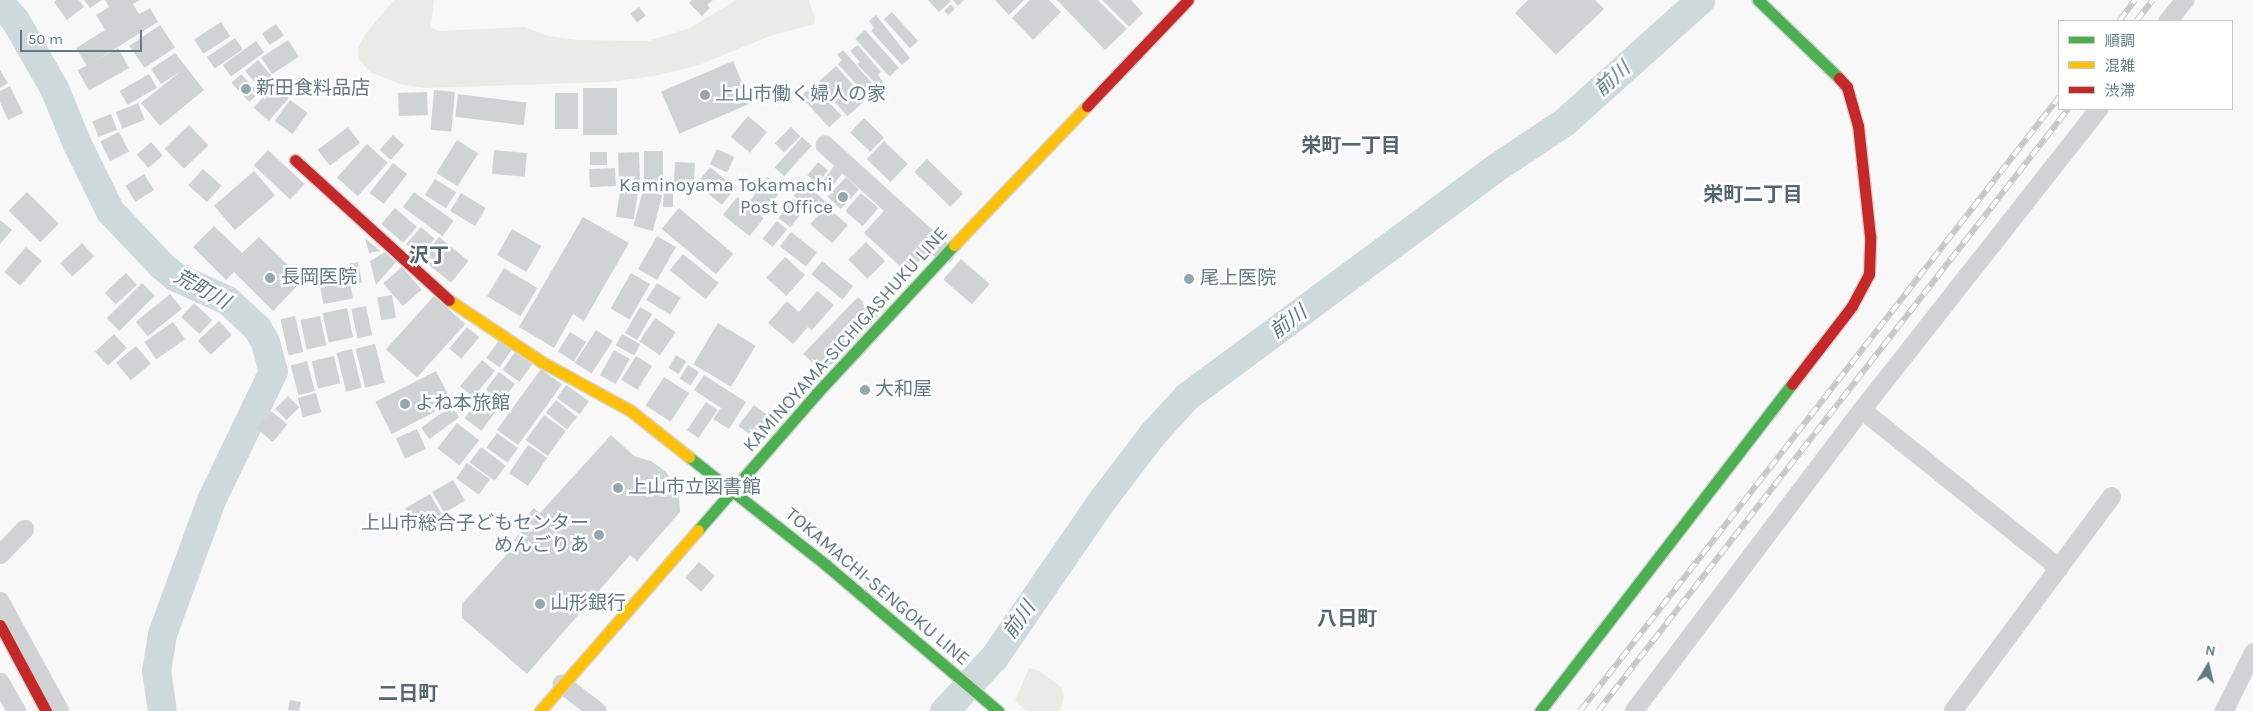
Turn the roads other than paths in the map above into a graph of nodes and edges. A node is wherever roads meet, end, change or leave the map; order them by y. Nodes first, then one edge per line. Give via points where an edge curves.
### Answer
1 (1188, 0) edge
2 (1758, 0) edge
3 (2185, 0) edge
4 (2169, 20) edge
5 (2098, 110) edge
6 (826, 145) dead end
7 (295, 160) dead end
8 (945, 254) junction
9 (1862, 410) junction
10 (733, 491) junction
11 (2112, 496) dead end
12 (25, 529) dead end
13 (0, 555) edge
14 (2058, 568) junction
15 (0, 601) edge
16 (0, 625) edge
17 (2253, 653) edge
18 (0, 682) edge
19 (562, 684) junction
20 (993, 708) edge
21 (17, 711) edge
22 (46, 711) edge
23 (60, 711) edge
24 (540, 711) edge
25 (597, 711) edge
26 (1540, 711) edge
27 (1634, 711) edge
28 (1953, 711) edge
29 (2224, 711) edge

1 - 8 street, KAMINOYAMA-SICHIGASHUKU LINE
2 - 26 street via 1847,87 1858,126 1870,236 1869,274 1846,314
3 - 4 street
5 - 9 street
6 - 8 street
7 - 10 street, TOKAMACHI-SENGOKU LINE via 448,299 542,362 631,411
8 - 10 street, KAMINOYAMA-SICHIGASHUKU LINE via 817,393
9 - 14 street
9 - 27 street
10 - 19 street, KAMINOYAMA-SICHIGASHUKU LINE
10 - 20 street, TOKAMACHI-SENGOKU LINE via 826,565
11 - 14 street
12 - 13 street
14 - 28 street
15 - 23 street
16 - 22 street
17 - 29 street
18 - 21 street
19 - 24 street, KAMINOYAMA-SICHIGASHUKU LINE
19 - 25 street

